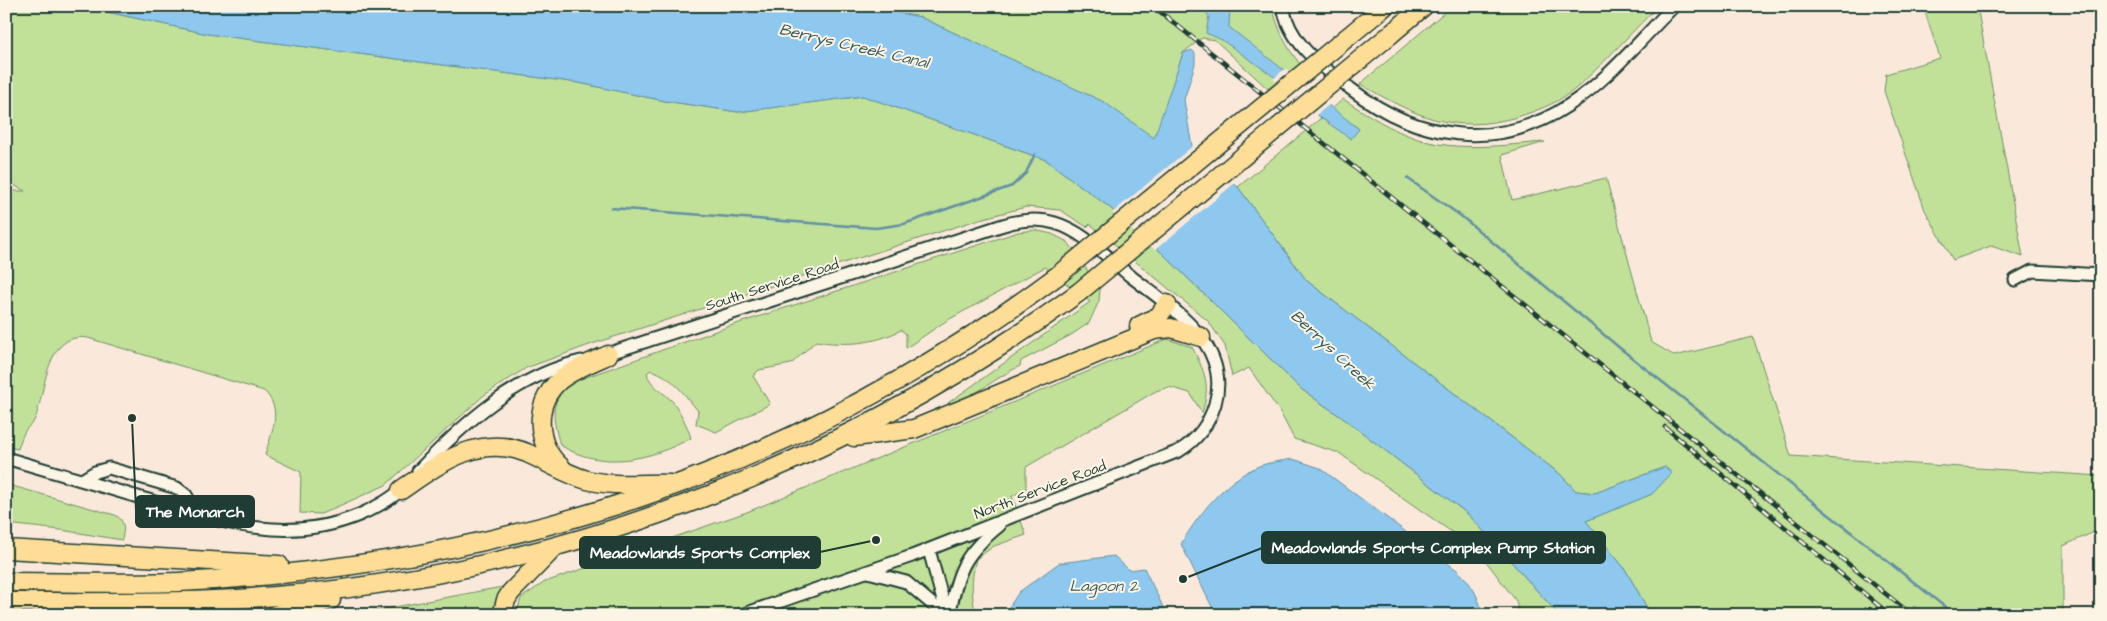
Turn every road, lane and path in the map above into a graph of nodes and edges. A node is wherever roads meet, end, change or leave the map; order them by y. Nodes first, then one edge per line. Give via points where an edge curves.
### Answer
1 (1283, 6) edge
2 (1424, 6) edge
3 (1674, 6) edge
4 (1379, 12) edge
5 (2101, 275) edge
6 (2015, 280) dead end
7 (1167, 304) junction
8 (1201, 337) junction
9 (608, 355) junction
10 (951, 414) junction
11 (841, 438) junction
12 (6, 458) edge
13 (568, 472) junction
14 (82, 480) junction
15 (682, 484) junction
16 (401, 490) junction
17 (197, 514) junction
18 (1008, 519) junction
19 (554, 548) junction
20 (6, 549) edge
21 (929, 550) junction
22 (332, 568) junction
23 (866, 571) junction
24 (399, 581) junction
25 (6, 582) edge
26 (6, 602) edge
27 (275, 615) edge
28 (502, 615) edge
29 (741, 615) edge
30 (947, 615) edge

1 - 3 street via 1287,23 1299,43 1326,69 1374,105 1423,128 1470,134 1523,127 1570,105 1593,87
2 - 11 highway, bridge via 1078,293 1014,340 960,374
4 - 15 highway, bridge via 1057,276 977,333 895,383 790,438
5 - 6 street via 2032,271
7 - 8 street, North Service Road
7 - 9 street, South Service Road via 1071,230 1054,222 1028,220 1007,223
7 - 10 highway via 1156,318 1005,382
8 - 10 highway via 1171,328 1154,330
8 - 18 street, North Service Road via 1215,362 1218,386 1211,416 1192,442 1165,458
9 - 13 highway via 560,380 542,407 540,424 545,446 556,463
9 - 16 street, South Service Road via 562,366 510,391 450,440
10 - 11 highway via 914,429
11 - 19 highway via 687,505
12 - 14 street, South Service Road
13 - 15 highway via 597,482
13 - 16 highway via 518,450 479,448 450,457
14 - 17 street, South Service Road
14 - 17 street via 109,468 177,488 186,494
15 - 22 highway via 513,536 427,554
16 - 17 street, South Service Road via 355,516 300,530 252,528
18 - 21 street, North Service Road
18 - 30 street via 979,542 963,563
19 - 24 highway
19 - 28 highway via 511,592
20 - 22 highway
21 - 23 street, North Service Road
21 - 30 street
22 - 25 highway via 213,580
23 - 29 street, North Service Road
23 - 30 street via 906,582
24 - 26 highway via 304,594 232,599
24 - 27 highway

